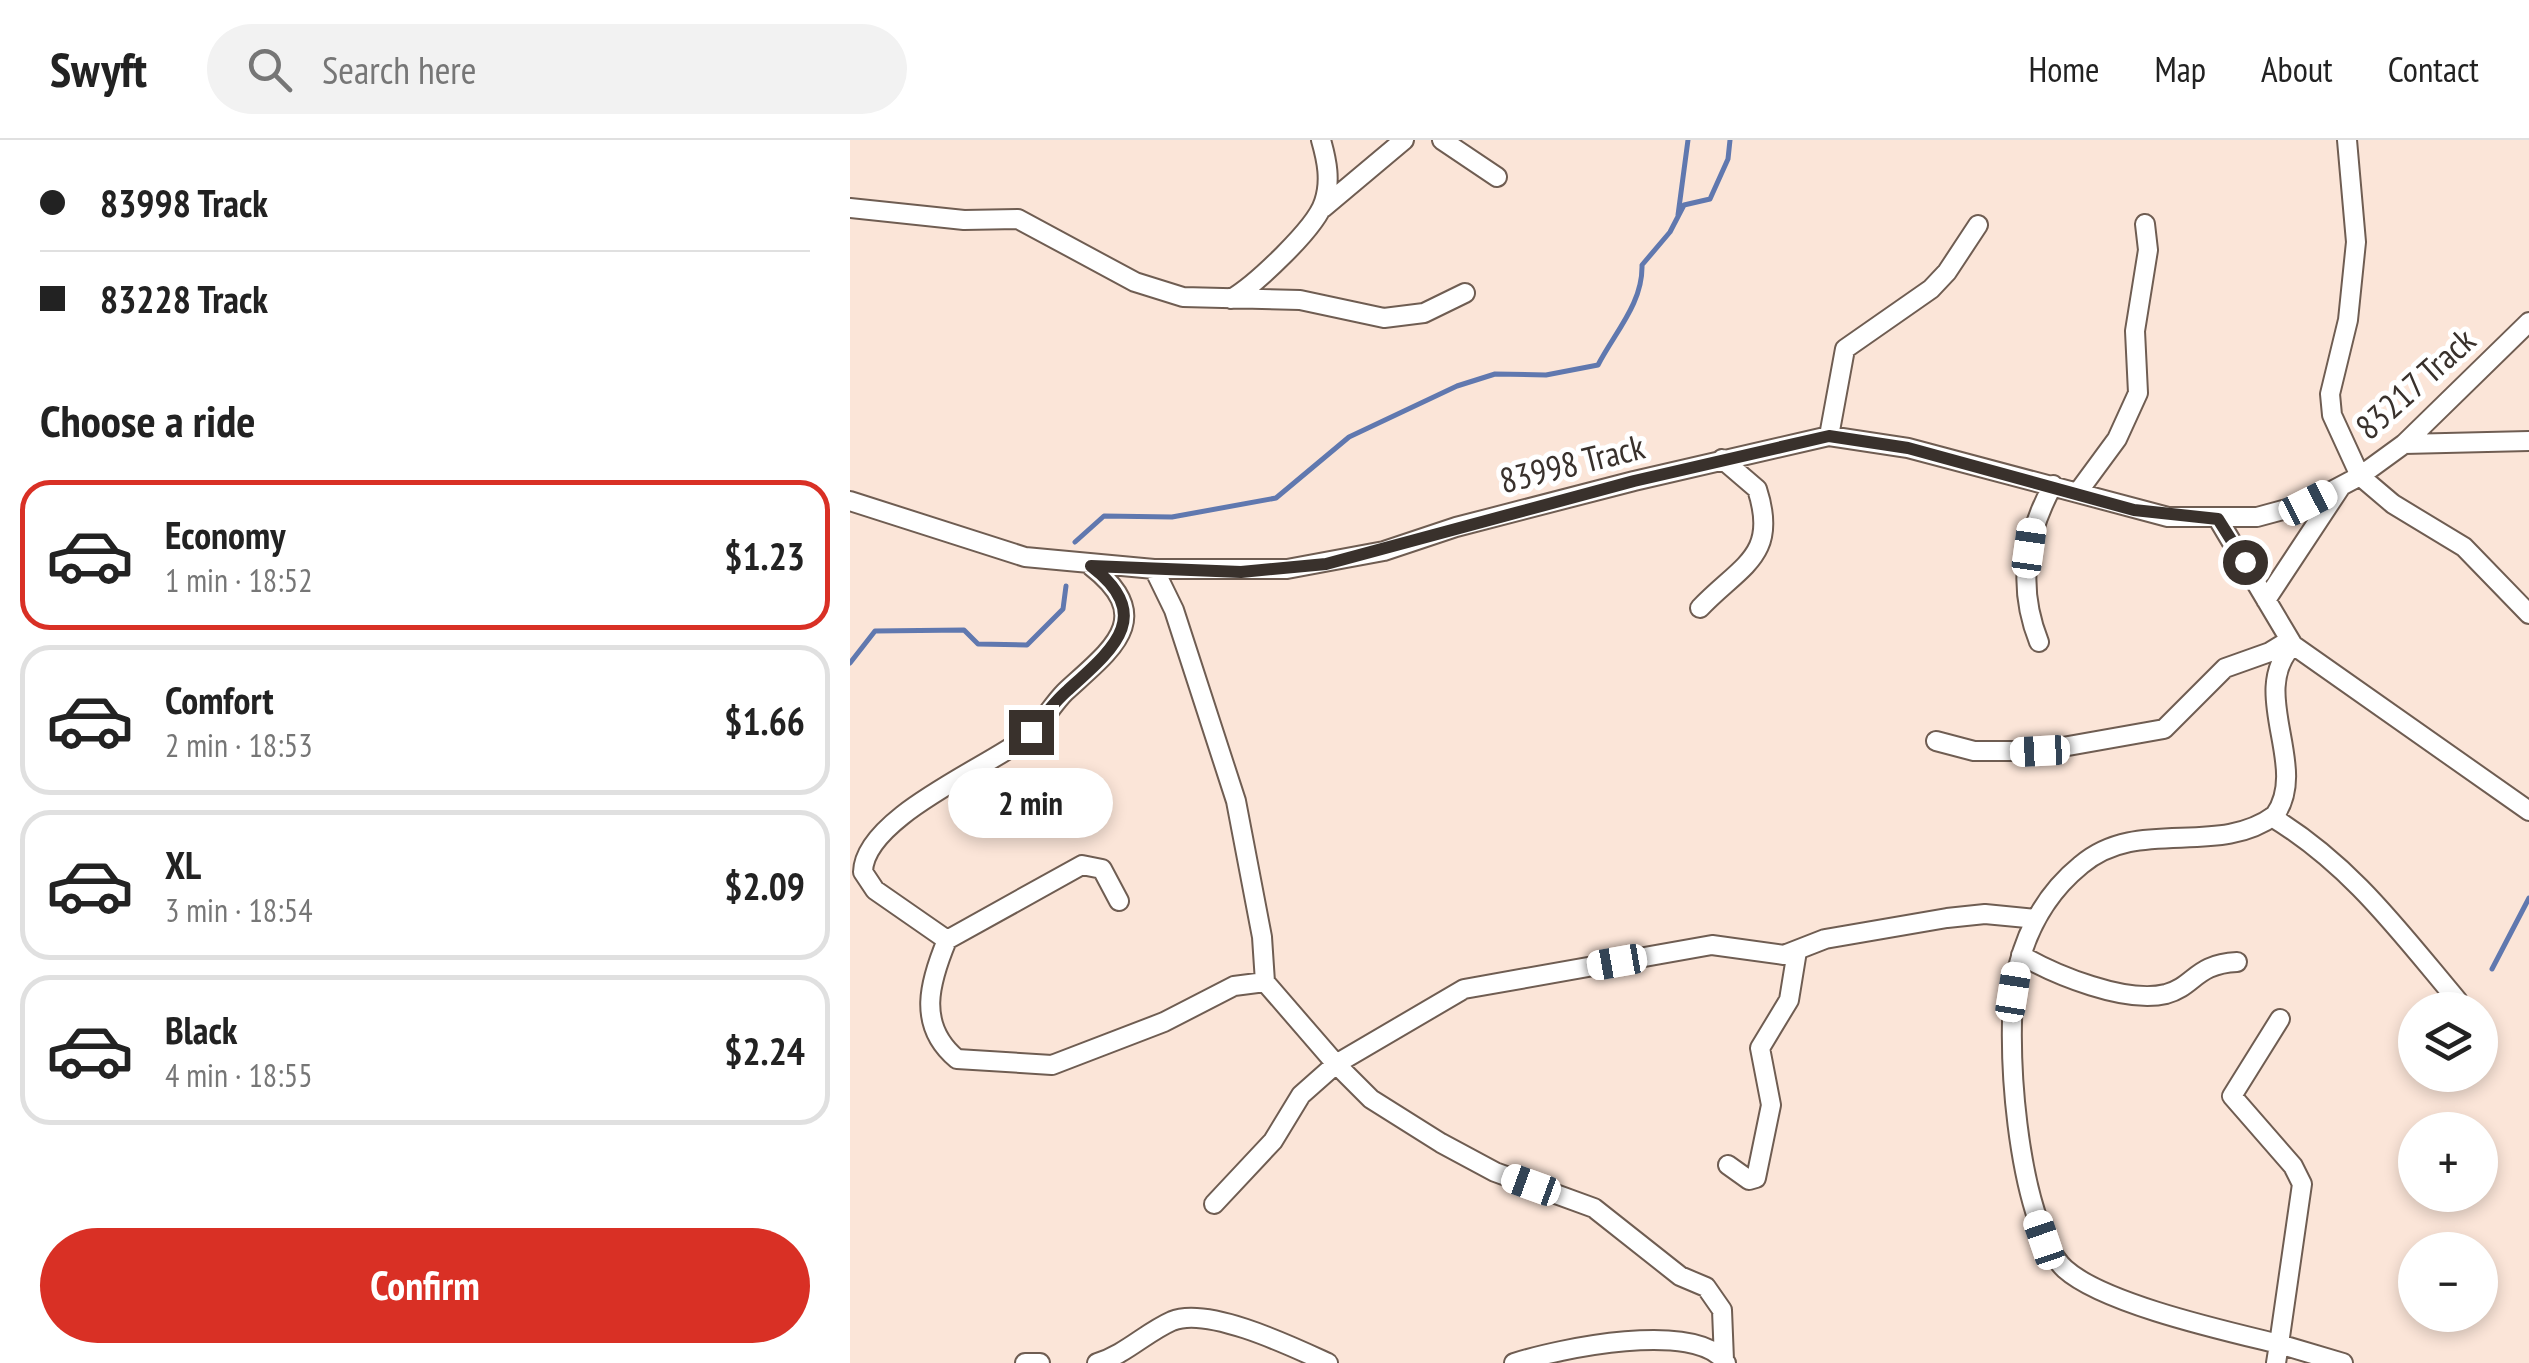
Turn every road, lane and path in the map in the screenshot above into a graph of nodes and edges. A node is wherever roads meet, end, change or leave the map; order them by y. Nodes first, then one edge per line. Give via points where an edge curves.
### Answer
1 (1321, 140) edge
2 (1404, 140) edge
3 (1442, 140) edge
4 (2346, 140) edge
5 (1496, 177) dead end
6 (850, 208) edge
7 (1323, 208) junction
8 (2144, 224) dead end
9 (1978, 225) dead end
10 (1465, 292) dead end
11 (1231, 299) junction
12 (2529, 322) edge
13 (1829, 436) junction
14 (2529, 441) edge
15 (2404, 444) junction
16 (1722, 460) junction
17 (2360, 476) junction
18 (2053, 484) junction
19 (2340, 488) junction
20 (2078, 492) junction
21 (850, 501) edge
22 (2218, 519) junction
23 (1091, 566) junction
24 (1154, 570) junction
25 (2266, 600) junction
26 (1700, 608) dead end
27 (2529, 614) edge
28 (2039, 642) dead end
29 (2290, 643) junction
30 (1936, 741) dead end
31 (2529, 811) edge
32 (2272, 817) junction
33 (850, 848) edge
34 (871, 848) junction
35 (1119, 901) dead end
36 (2036, 919) junction
37 (947, 940) junction
38 (1797, 951) junction
39 (2021, 956) junction
40 (2237, 962) dead end
41 (1265, 982) junction
42 (2451, 992) edge
43 (2280, 1020) dead end
44 (1336, 1064) junction
45 (1728, 1166) dead end
46 (1214, 1204) dead end
47 (2278, 1354) edge
48 (1724, 1360) edge
49 (1025, 1363) edge
50 (1040, 1363) edge
51 (1098, 1363) edge
52 (1328, 1363) edge
53 (1514, 1363) edge
54 (2343, 1363) edge

1 - 7 street via 1328,173
2 - 7 street
3 - 5 street
4 - 17 street via 2356,242 2352,300 2330,404
6 - 11 street via 1018,219 1155,290
7 - 11 street
8 - 20 street via 2148,250 2135,331 2138,393 2116,440
9 - 13 street via 1931,289 1845,350
10 - 11 street via 1424,312 1384,318 1300,300
12 - 15 street, 83217 Track
13 - 16 street, 83998 Track
13 - 18 street, 83998 Track
14 - 15 street
15 - 17 street, 83217 Track
16 - 24 street, 83998 Track via 1326,564 1241,572
16 - 26 street via 1757,489 1764,540 1756,556
17 - 19 street, 83217 Track
17 - 27 street via 2469,551
18 - 20 street, 83998 Track
18 - 28 street via 2032,527 2026,570 2025,602
19 - 22 street, 83217 Track via 2282,514
19 - 25 street, 83217 Track
20 - 22 street, 83998 Track via 2152,514
21 - 23 street, 83998 Track via 1025,557
22 - 25 street
23 - 24 street, 83998 Track
23 - 34 street via 1109,580 1124,614 1119,638 1100,664 1031,732 914,808
24 - 41 street via 1174,610 1236,801
25 - 29 street
29 - 30 street via 2225,668 2164,729 2017,752
29 - 31 street
29 - 32 street via 2277,671 2285,786
32 - 36 street via 2238,832 2133,838 2109,846 2071,874
32 - 42 street via 2387,912
33 - 34 street
34 - 37 street via 863,862 869,884
35 - 37 street via 1102,868 1082,865
36 - 38 street via 1972,915 1825,939
36 - 39 street
37 - 41 street via 928,1010 957,1059 1052,1065 1146,1030 1234,986
38 - 44 street via 1784,956 1712,946 1464,989
38 - 45 street via 1789,1000 1760,1048 1771,1105 1756,1178
39 - 40 street via 2072,980 2152,995 2170,992 2209,966
39 - 47 street via 2012,1011 2014,1080 2036,1215 2053,1255 2092,1287
41 - 44 street
43 - 47 street via 2232,1093 2302,1184
44 - 46 street via 1300,1096 1273,1140
44 - 48 street via 1384,1108 1496,1172 1594,1208 1680,1276 1706,1287 1722,1310
47 - 54 street
48 - 53 street via 1694,1342 1624,1342
49 - 50 street
51 - 52 street via 1186,1319 1250,1330

